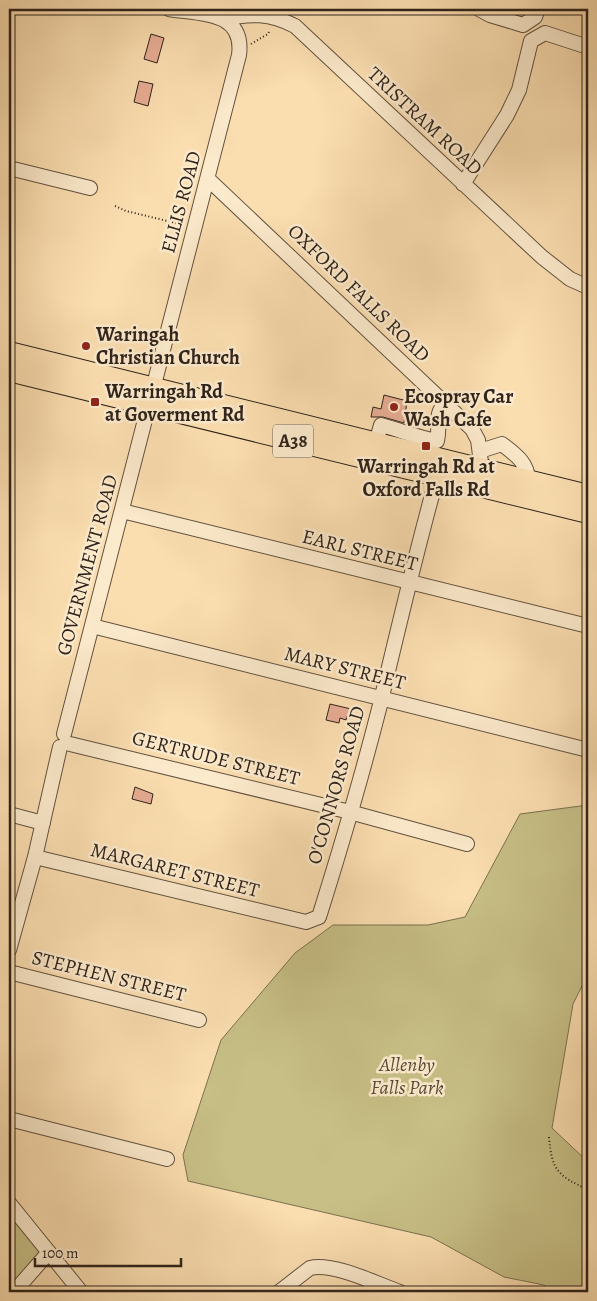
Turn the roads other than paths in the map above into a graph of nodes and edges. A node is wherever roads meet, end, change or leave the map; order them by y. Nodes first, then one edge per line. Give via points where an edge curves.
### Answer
1 (170, 9) edge
2 (479, 9) edge
3 (538, 9) edge
4 (228, 23) junction
5 (588, 47) edge
6 (9, 168) edge
7 (208, 179) junction
8 (463, 184) junction
9 (90, 188) dead end
10 (588, 287) edge
11 (9, 352) edge
12 (9, 371) edge
13 (151, 397) junction
14 (446, 403) junction
15 (410, 442) junction
16 (481, 460) junction
17 (437, 477) junction
18 (528, 480) junction
19 (588, 495) edge
20 (122, 511) junction
21 (588, 513) edge
22 (409, 583) junction
23 (92, 626) junction
24 (588, 626) edge
25 (381, 698) junction
26 (65, 742) junction
27 (588, 750) edge
28 (351, 813) junction
29 (9, 814) edge
30 (43, 823) junction
31 (467, 844) dead end
32 (35, 857) junction
33 (306, 922) joint
34 (9, 950) edge
35 (9, 972) edge
36 (199, 1020) dead end
37 (9, 1119) edge
38 (167, 1159) dead end
39 (9, 1203) edge
40 (49, 1252) junction
41 (14, 1292) edge
42 (81, 1292) edge
43 (279, 1292) edge
44 (400, 1292) edge

1 - 4 street via 206,13
2 - 3 street via 523,25 535,17
4 - 7 street, ELLIS ROAD via 240,48 237,71
4 - 8 street, TRISTRAM ROAD via 262,14 278,17 295,26
5 - 8 street via 545,33 531,41 519,90
6 - 9 street
7 - 13 street, ELLIS ROAD
7 - 14 street, OXFORD FALLS ROAD
8 - 10 street, TRISTRAM ROAD via 542,257 570,280
11 - 13 highway, A38
12 - 13 highway, A38
13 - 15 highway, A38 via 376,443
13 - 17 highway, A38
13 - 20 street, GOVERNMENT ROAD
14 - 15 street via 437,420 440,428 437,441 422,439
14 - 16 street, OXFORD FALLS ROAD via 472,429 478,440
15 - 16 highway, A38
16 - 18 highway, A38
16 - 18 street via 502,444 518,457 528,471
17 - 21 highway, A38
17 - 22 street, O'CONNORS ROAD
18 - 19 highway, A38
20 - 22 street, EARL STREET
20 - 23 street, GOVERNMENT ROAD
22 - 24 street, EARL STREET
22 - 25 street, O'CONNORS ROAD
23 - 25 street, MARY STREET
23 - 26 street, GOVERNMENT ROAD
25 - 27 street, MARY STREET
25 - 28 street, O'CONNORS ROAD
26 - 28 street, GERTRUDE STREET
26 - 30 street, GOVERNMENT ROAD
28 - 31 street, GERTRUDE STREET
28 - 33 street, O'CONNORS ROAD via 319,917
29 - 30 street
30 - 32 street, GOVERNMENT ROAD
32 - 33 street, MARGARET STREET
32 - 34 street, GOVERNMENT ROAD
35 - 36 street, STEPHEN STREET
37 - 38 street
39 - 40 street
40 - 41 street
40 - 42 street
43 - 44 street via 316,1267 336,1270

